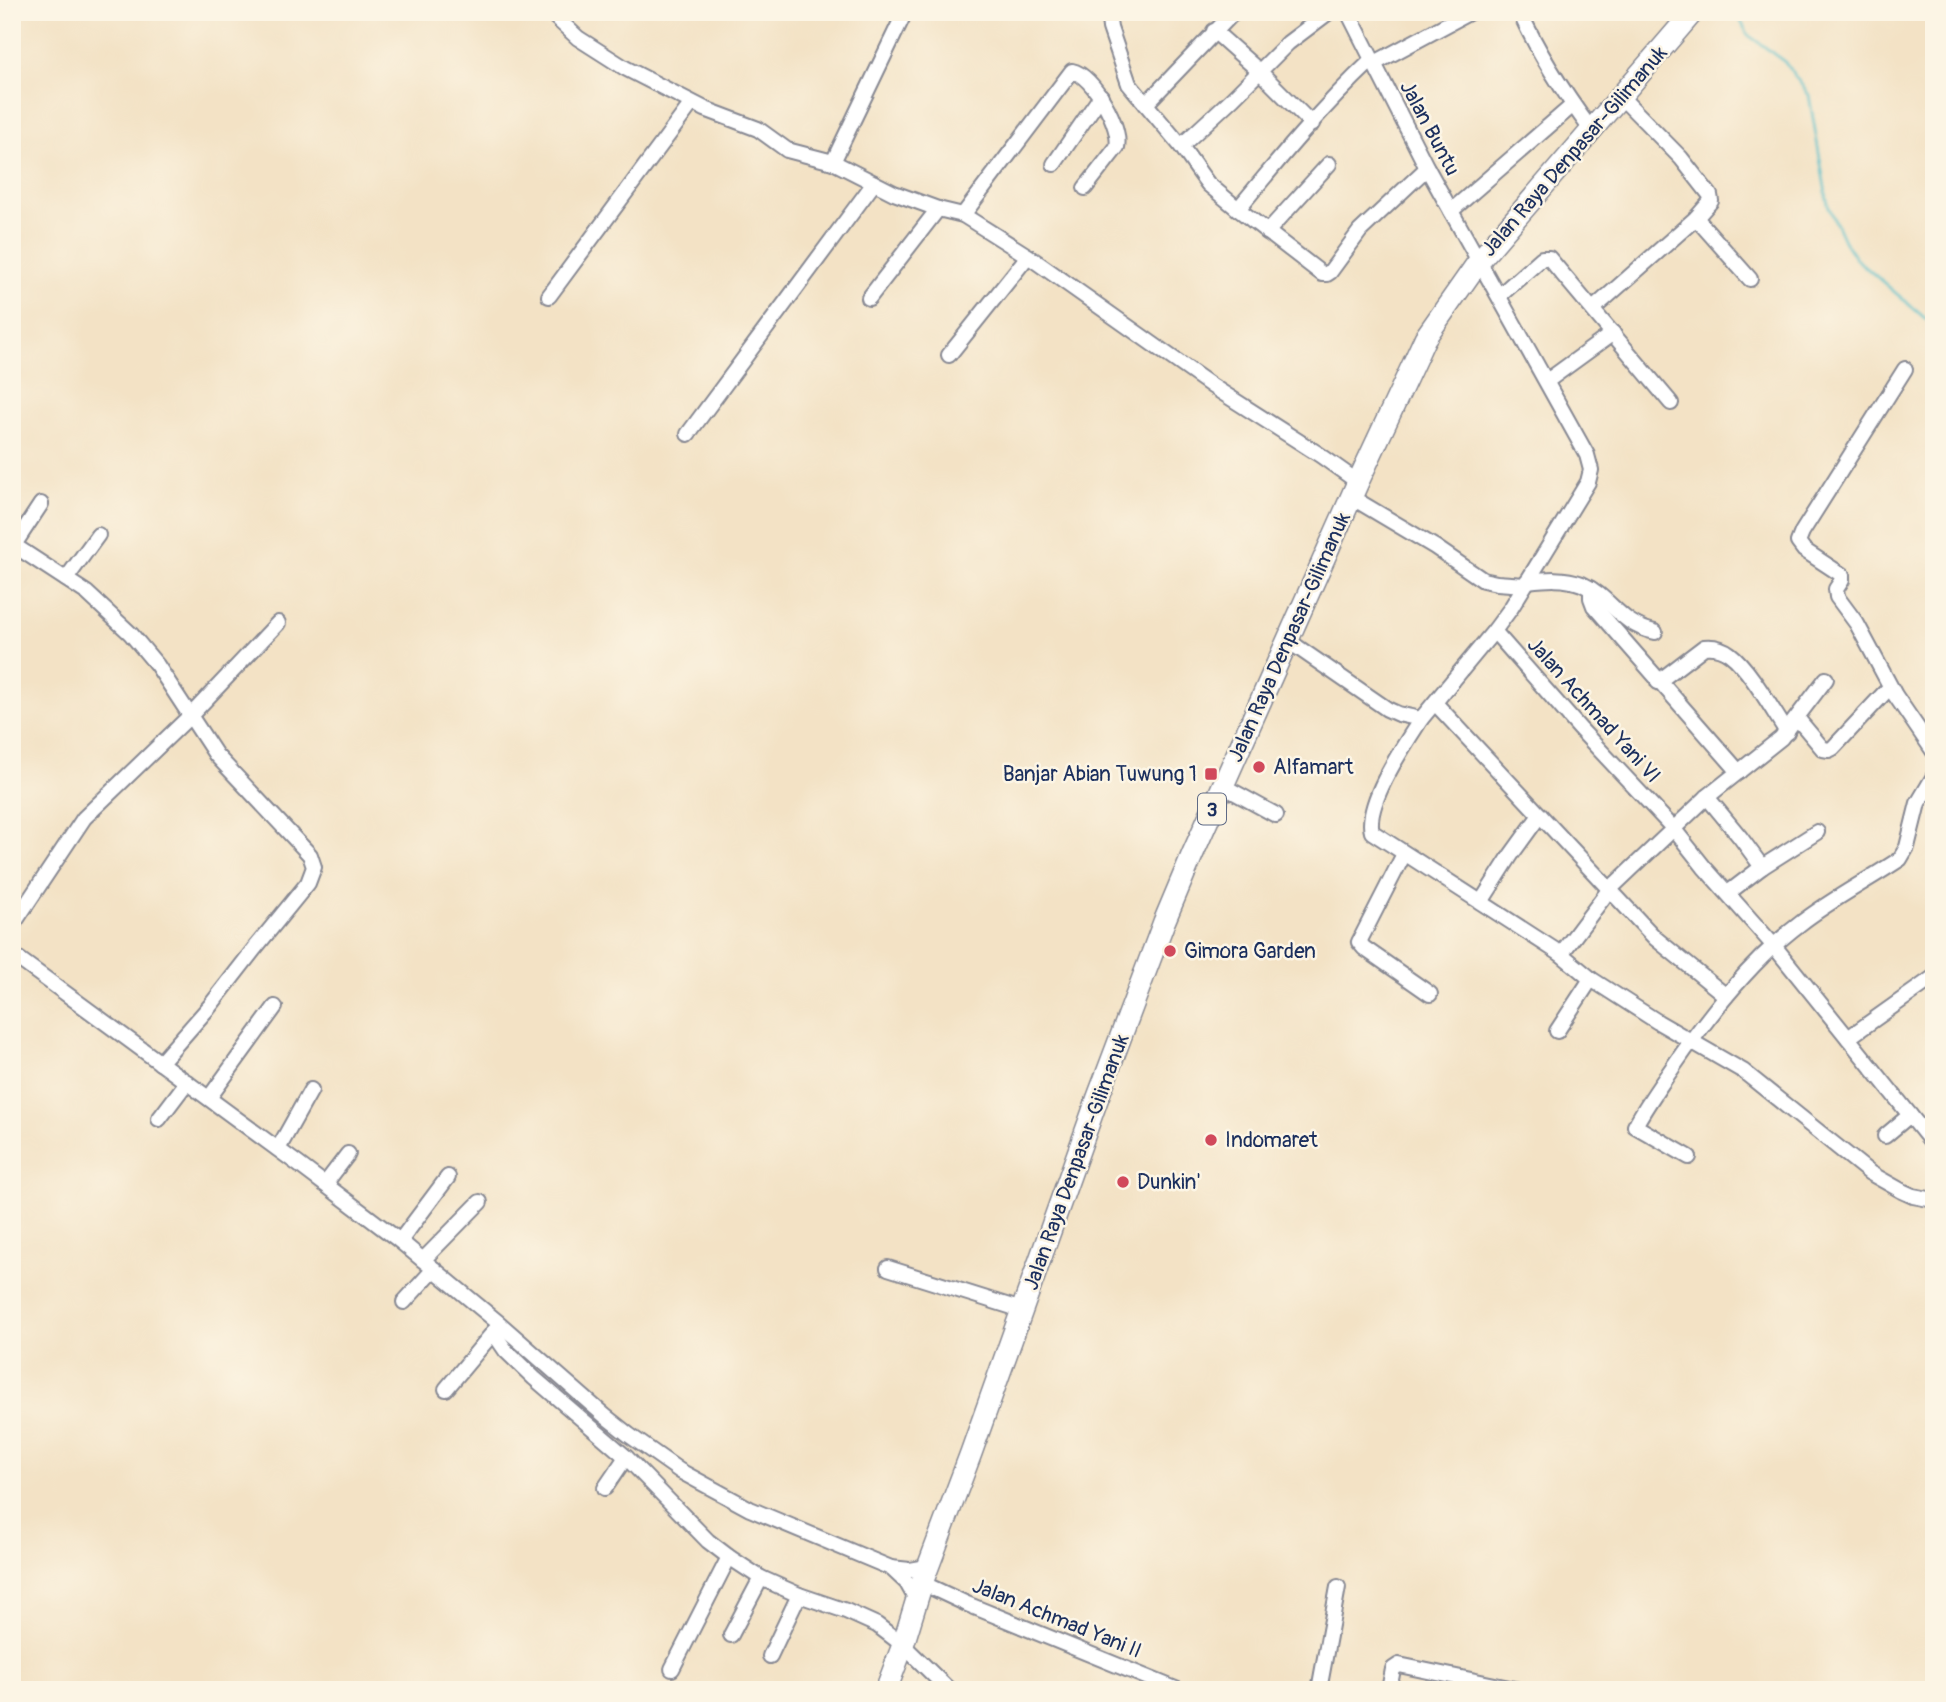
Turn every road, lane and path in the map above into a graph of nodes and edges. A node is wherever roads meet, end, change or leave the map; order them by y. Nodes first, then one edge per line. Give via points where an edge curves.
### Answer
1 (550, 12) edge
2 (905, 12) edge
3 (1108, 12) edge
4 (1234, 12) edge
5 (1329, 12) edge
6 (1348, 12) edge
7 (1469, 12) edge
8 (1520, 12) edge
9 (1693, 12) edge
10 (1214, 32) junction
11 (1372, 62) junction
12 (1259, 71) junction
13 (1101, 96) junction
14 (1621, 97) junction
15 (692, 103) junction
16 (1146, 104) junction
17 (1573, 105) junction
18 (1312, 124) junction
19 (1592, 131) junction
20 (1181, 146) junction
21 (833, 162) junction
22 (1054, 164) dead end
23 (1329, 164) dead end
24 (1427, 168) junction
25 (874, 183) junction
26 (1085, 188) dead end
27 (938, 209) junction
28 (1238, 209) junction
29 (1451, 211) junction
30 (963, 215) junction
31 (1696, 218) junction
32 (1267, 232) junction
33 (1028, 256) junction
34 (1479, 261) junction
35 (1749, 279) dead end
36 (549, 296) dead end
37 (1499, 296) junction
38 (869, 298) dead end
39 (1593, 309) junction
40 (1613, 333) junction
41 (949, 355) dead end
42 (1905, 369) dead end
43 (1547, 381) junction
44 (1671, 403) dead end
45 (688, 435) dead end
46 (1354, 490) junction
47 (41, 504) dead end
48 (99, 535) dead end
49 (13, 546) edge
50 (66, 579) junction
51 (1523, 588) junction
52 (1591, 593) junction
53 (278, 623) dead end
54 (1494, 631) junction
55 (1655, 632) dead end
56 (1287, 640) junction
57 (1826, 679) dead end
58 (1658, 682) junction
59 (1890, 687) junction
60 (1435, 703) junction
61 (191, 715) junction
62 (1797, 718) junction
63 (1421, 719) junction
64 (1787, 732) junction
65 (1934, 752) edge
66 (1739, 772) junction
67 (1934, 776) edge
68 (1223, 786) junction
69 (1707, 797) junction
70 (1276, 815) dead end
71 (1540, 815) junction
72 (1673, 828) junction
73 (1817, 832) dead end
74 (1404, 854) junction
75 (1762, 867) junction
76 (1609, 890) junction
77 (1728, 893) junction
78 (1482, 902) junction
79 (12, 926) edge
80 (1774, 946) junction
81 (12, 954) edge
82 (1561, 954) junction
83 (1934, 977) edge
84 (1591, 978) junction
85 (1430, 994) dead end
86 (1726, 996) junction
87 (275, 1007) dead end
88 (1557, 1031) dead end
89 (1848, 1038) junction
90 (1690, 1041) junction
91 (160, 1063) junction
92 (187, 1082) junction
93 (311, 1090) dead end
94 (209, 1098) junction
95 (1910, 1115) junction
96 (159, 1119) dead end
97 (1885, 1136) dead end
98 (1934, 1145) edge
99 (278, 1149) junction
100 (348, 1154) dead end
101 (1689, 1157) dead end
102 (448, 1177) dead end
103 (325, 1184) junction
104 (1934, 1200) edge
105 (480, 1202) dead end
106 (400, 1241) junction
107 (429, 1265) junction
108 (888, 1268) dead end
109 (404, 1302) dead end
110 (1022, 1310) junction
111 (497, 1328) junction
112 (446, 1389) dead end
113 (596, 1408) junction
114 (584, 1421) junction
115 (626, 1457) junction
116 (605, 1488) dead end
117 (729, 1558) junction
118 (891, 1568) junction
119 (761, 1578) junction
120 (922, 1583) junction
121 (1338, 1587) dead end
122 (799, 1595) junction
123 (731, 1635) dead end
124 (903, 1645) junction
125 (771, 1656) dead end
126 (672, 1669) dead end
127 (886, 1690) edge
128 (949, 1690) edge
129 (1178, 1690) edge
130 (1319, 1690) edge
131 (1389, 1690) edge
132 (1519, 1690) edge

1 - 15 street via 578,38
2 - 21 street
3 - 16 street via 1126,76
4 - 10 street
5 - 12 street
6 - 11 street, Jalan Buntu
7 - 11 street
8 - 17 street via 1542,58
9 - 14 highway, Jalan Raya Denpasar-Gilimanuk / 3
10 - 12 street
10 - 16 street
11 - 18 street
11 - 24 street, Jalan Buntu
12 - 18 street
12 - 20 street
13 - 22 street
13 - 26 street via 1119,142
13 - 30 street via 1079,73 1070,73
14 - 19 highway, Jalan Raya Denpasar-Gilimanuk / 3
14 - 31 street via 1710,195 1710,203
15 - 21 street via 758,129 787,150
15 - 36 street
16 - 20 street
17 - 19 street
17 - 29 street
18 - 28 street
19 - 34 highway, Jalan Raya Denpasar-Gilimanuk / 3
20 - 28 street via 1209,184
21 - 25 street
23 - 32 street
24 - 29 street, Jalan Buntu
24 - 32 street via 1360,230 1327,274
25 - 27 street
25 - 45 street
27 - 30 street
27 - 38 street
28 - 32 street
29 - 34 street, Jalan Buntu
30 - 33 street
31 - 35 street
31 - 39 street
33 - 41 street
33 - 46 street via 1212,386 1320,455
34 - 37 street
34 - 46 highway, Jalan Raya Denpasar-Gilimanuk / 3 via 1425,338
37 - 39 street via 1546,257
37 - 43 street
39 - 40 street
40 - 43 street
40 - 44 street
42 - 59 street via 1798,542 1842,575 1837,597
43 - 51 street via 1591,470
46 - 51 street via 1483,580
46 - 56 highway, Jalan Raya Denpasar-Gilimanuk / 3
47 - 49 street
48 - 50 street
49 - 50 street
50 - 61 street via 131,634
51 - 52 street via 1553,578 1571,581
51 - 54 street
52 - 55 street via 1630,623
52 - 58 street via 1594,606
53 - 61 street
54 - 60 street
54 - 72 street, Jalan Achmad Yani VI
56 - 63 street via 1387,709
56 - 68 highway, Jalan Raya Denpasar-Gilimanuk / 3
57 - 62 street
58 - 64 street via 1704,647 1720,649 1747,672
58 - 66 street
59 - 62 street via 1829,750 1823,749
59 - 65 street
60 - 63 street
60 - 71 street
61 - 79 street via 85,818
61 - 91 street via 216,755 310,855 314,867 296,900
62 - 64 street
63 - 74 street via 1371,815 1371,832
64 - 66 street
66 - 69 street
67 - 80 street via 1918,803 1900,859 1810,916
68 - 70 street
68 - 110 highway, Jalan Raya Denpasar-Gilimanuk / 3 via 1155,946
69 - 72 street
69 - 75 street
71 - 76 street
71 - 78 street
72 - 76 street
72 - 77 street, Jalan Achmad Yani VI
73 - 75 street
74 - 78 street
74 - 85 street via 1359,943
75 - 77 street
76 - 82 street
76 - 86 street via 1662,944
77 - 80 street, Jalan Achmad Yani VI
78 - 82 street
80 - 86 street
80 - 89 street, Jalan Achmad Yani VI
81 - 91 street
82 - 84 street
83 - 89 street
84 - 88 street
84 - 90 street
86 - 90 street
87 - 94 street
89 - 95 street, Jalan Achmad Yani VI
90 - 101 street via 1635,1125
90 - 104 street via 1743,1071 1870,1172 1913,1196
91 - 92 street
92 - 94 street
92 - 96 street
93 - 99 street
94 - 99 street
95 - 97 street
95 - 98 street, Jalan Achmad Yani VI
99 - 103 street
100 - 103 street
102 - 106 street
103 - 106 street
105 - 107 street
106 - 107 street
107 - 109 street
107 - 111 street
108 - 110 street
110 - 120 highway, Jalan Raya Denpasar-Gilimanuk / 3
111 - 112 street
111 - 113 street
111 - 114 street via 506,1351
113 - 114 street
113 - 118 street via 680,1471 716,1491
114 - 115 street
115 - 116 street
115 - 117 street via 697,1532
117 - 119 street
117 - 126 street
118 - 120 street via 909,1570
118 - 120 street via 907,1583
119 - 122 street
119 - 123 street
120 - 124 highway, Jalan Raya Denpasar-Gilimanuk / 3
120 - 129 street, Jalan Achmad Yani II
121 - 130 street
122 - 124 street via 861,1617
122 - 125 street
124 - 127 highway, Jalan Raya Denpasar-Gilimanuk / 3
124 - 128 street
131 - 132 street via 1393,1669 1399,1665

